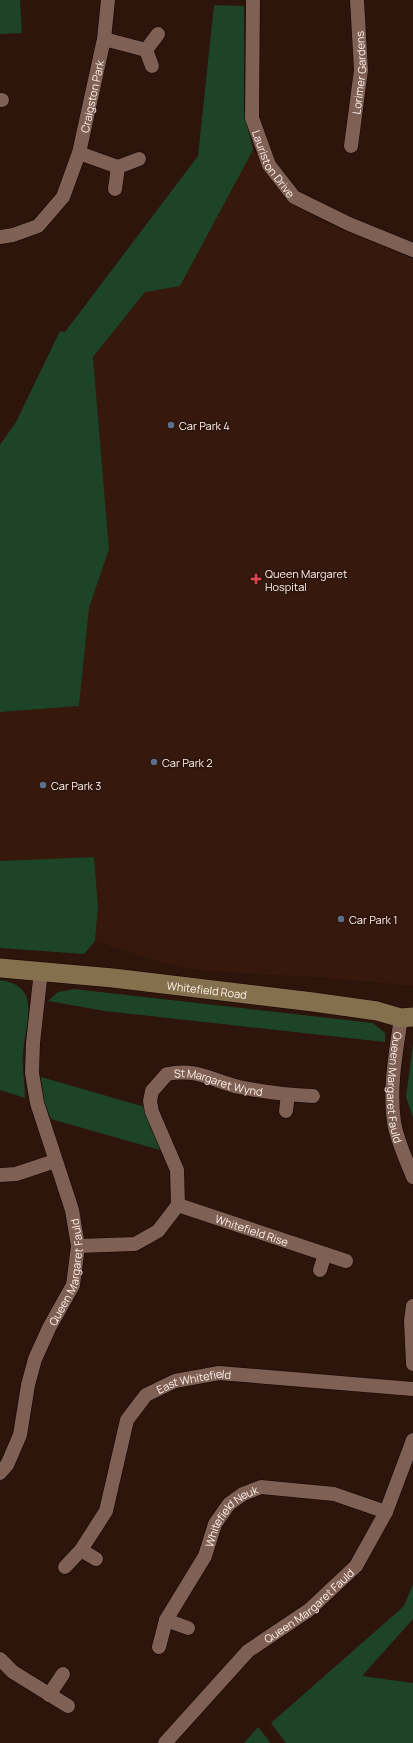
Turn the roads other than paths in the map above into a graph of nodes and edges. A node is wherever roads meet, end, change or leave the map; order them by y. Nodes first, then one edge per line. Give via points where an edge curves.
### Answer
1 (108, 0) edge
2 (253, 0) edge
3 (357, 0) edge
4 (158, 34) dead end
5 (104, 39) junction
6 (146, 50) junction
7 (152, 66) dead end
8 (351, 146) dead end
9 (79, 153) junction
10 (139, 160) dead end
11 (118, 167) junction
12 (115, 189) dead end
13 (0, 238) edge
14 (413, 250) edge
15 (0, 968) edge
16 (41, 971) junction
17 (407, 1018) edge
18 (288, 1095) junction
19 (313, 1096) dead end
20 (286, 1111) dead end
21 (56, 1160) junction
22 (0, 1175) edge
23 (413, 1177) edge
24 (178, 1205) junction
25 (78, 1246) junction
26 (326, 1254) junction
27 (346, 1261) dead end
28 (320, 1270) dead end
29 (413, 1306) edge
30 (413, 1364) edge
31 (413, 1389) edge
32 (413, 1440) edge
33 (0, 1473) edge
34 (386, 1512) junction
35 (81, 1550) junction
36 (96, 1559) dead end
37 (65, 1567) dead end
38 (166, 1620) junction
39 (188, 1628) dead end
40 (159, 1647) dead end
41 (0, 1659) edge
42 (63, 1674) dead end
43 (49, 1695) junction
44 (68, 1706) dead end
45 (165, 1743) edge

1 - 5 street, Craigston Park
2 - 14 street, Lauriston Drive via 252,118 269,165 294,197 349,224
3 - 8 street, Lorimer Gardens via 360,70
4 - 6 street
5 - 6 street
5 - 9 street, Craigston Park
6 - 7 street
9 - 11 street
9 - 13 street, Craigston Park via 63,197 53,210 38,226
10 - 11 street
11 - 12 street
15 - 16 main road, Whitefield Road
16 - 17 main road, Whitefield Road via 313,1002
16 - 21 street, Queen Margaret Fauld via 32,1073 37,1103
17 - 23 street, Queen Margaret Fauld via 395,1056 392,1099 400,1143
18 - 19 street, St Margaret Wynd
18 - 20 street
18 - 24 street, St Margaret Wynd via 238,1086 189,1071 167,1074 158,1082 152,1091 150,1101 152,1112 177,1170
21 - 22 street via 16,1174
21 - 25 street, Queen Margaret Fauld via 72,1210
24 - 25 street via 158,1231 135,1244
24 - 26 street, Whitefield Rise
25 - 33 street, Queen Margaret Fauld via 73,1285 35,1359 28,1384 20,1435 7,1465
26 - 27 street, Whitefield Rise
26 - 28 street
29 - 30 street
31 - 35 street, East Whitefield via 219,1373 175,1381 146,1396 127,1420 106,1511
32 - 34 street, Queen Margaret Fauld
34 - 38 street, Whitefield Neuk via 334,1494 261,1487 243,1494 229,1504 215,1524 205,1556
34 - 45 street, Queen Margaret Fauld via 356,1566 309,1610 248,1651
35 - 36 street
35 - 37 street, East Whitefield
38 - 39 street
38 - 40 street, Whitefield Neuk
41 - 43 street via 13,1672
42 - 43 street
43 - 44 street

